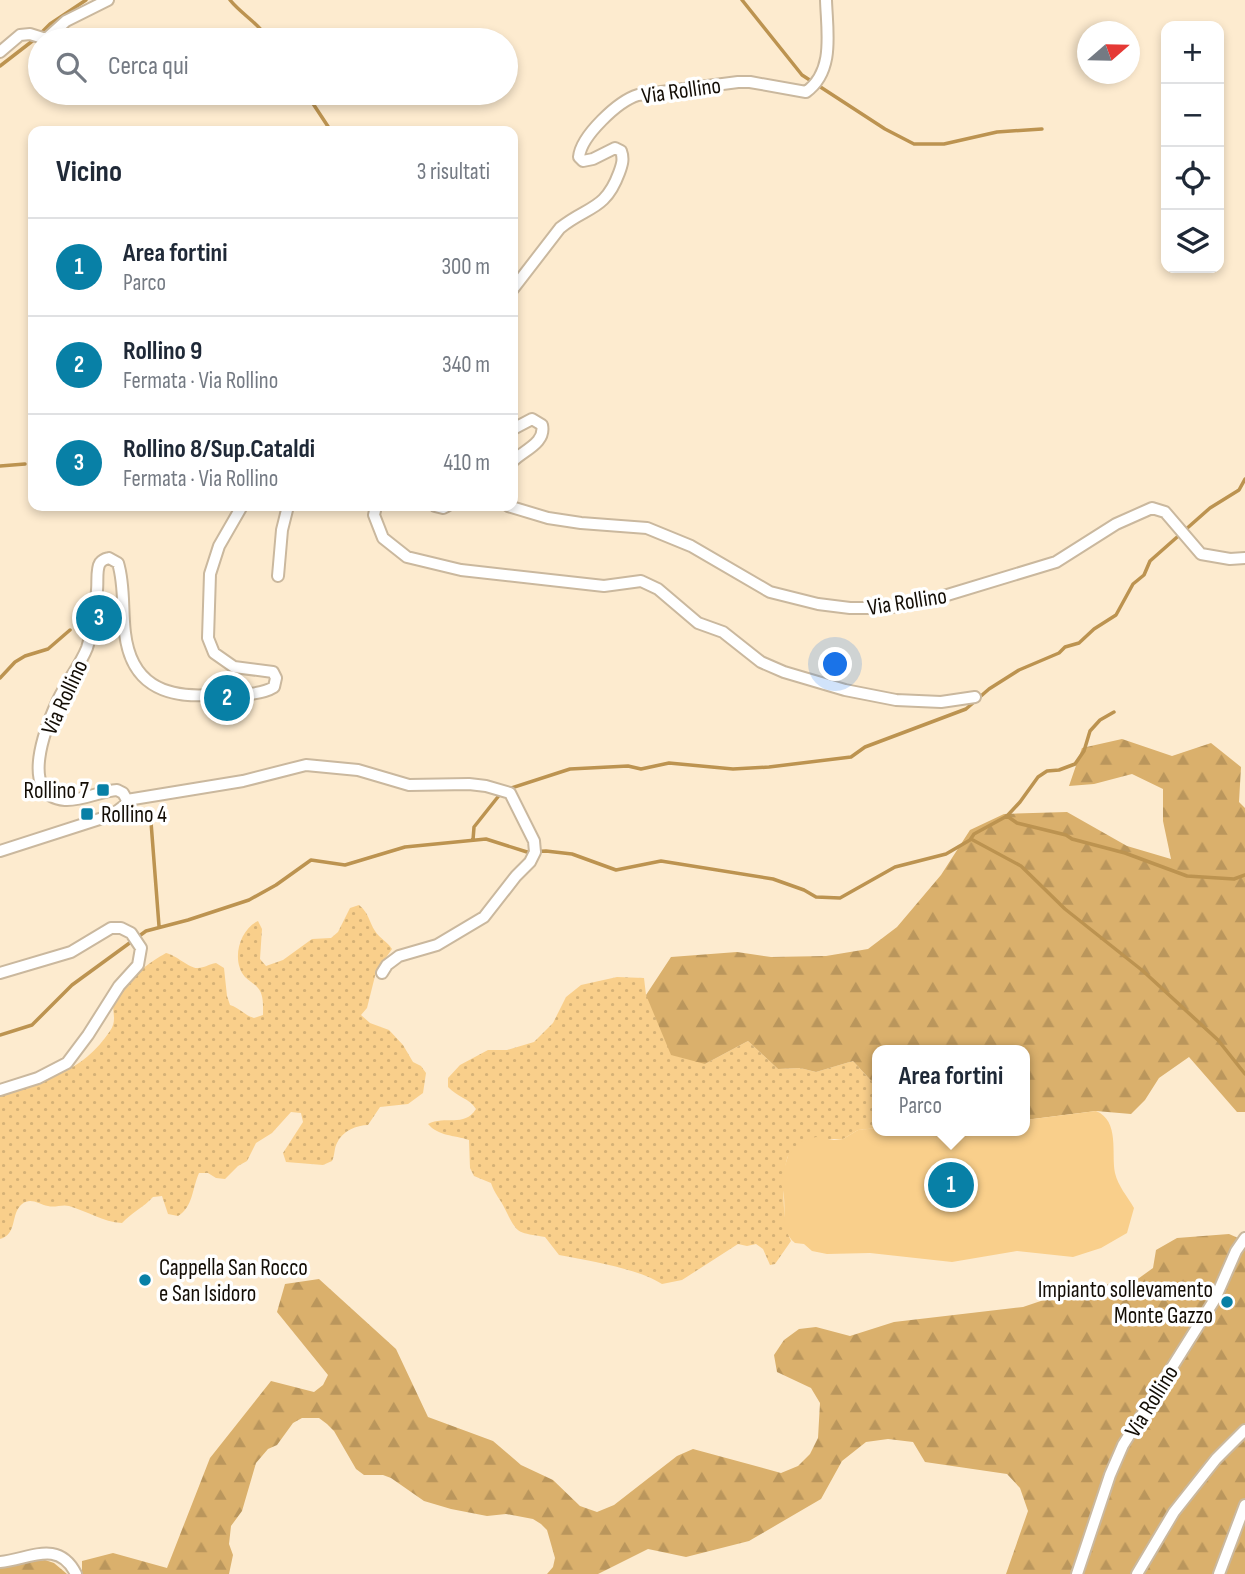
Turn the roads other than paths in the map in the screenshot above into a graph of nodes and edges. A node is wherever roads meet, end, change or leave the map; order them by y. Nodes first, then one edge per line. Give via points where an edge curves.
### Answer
1 (108, 0) edge
2 (826, 0) edge
3 (58, 28) edge
4 (28, 34) edge
5 (0, 51) edge
6 (518, 283) edge
7 (518, 426) edge
8 (518, 457) edge
9 (518, 509) edge
10 (239, 511) edge
11 (287, 511) edge
12 (375, 511) edge
13 (1245, 558) edge
14 (278, 576) dead end
15 (975, 697) dead end
16 (127, 800) junction
17 (0, 851) edge
18 (0, 973) edge
19 (382, 973) dead end
20 (0, 1090) edge
21 (1245, 1238) edge
22 (1245, 1430) edge
23 (1245, 1504) edge
24 (0, 1562) edge
25 (76, 1574) edge
26 (1077, 1574) edge
27 (1138, 1574) edge
28 (1219, 1574) edge

1 - 3 street
2 - 6 street, Via Rollino via 827,51 821,77 806,92 750,82 638,96 615,106 579,151 583,160 615,148 621,152 612,191 560,228
4 - 5 street
7 - 8 street via 532,419 542,425 543,433
9 - 13 street, Via Rollino via 581,523 647,528 691,546 770,592 850,608 888,608 934,599 1056,562 1116,524 1152,508 1165,512 1200,554
10 - 16 street, Via Rollino via 219,546 210,574 208,638 214,653 234,667 273,672 277,681 272,689 188,696 155,686 137,668 127,644 118,563 106,559 99,566 86,649 45,733 39,778 44,790 63,800 117,790
11 - 14 street
12 - 15 street via 383,538 407,557 461,570 604,586 640,581 658,589 698,623 723,632 761,662 784,672 896,700 941,702
16 - 17 street, Via Rollino via 112,815
16 - 19 street, Via Rollino via 243,781 306,765 358,770 409,785 470,784 510,793 534,841 530,862 484,917 437,945 399,956
18 - 20 street via 71,952 111,928 131,933 141,948 138,964 67,1063
21 - 26 street, Via Rollino via 1215,1299 1123,1446
22 - 27 street via 1174,1511
23 - 28 street
24 - 25 street via 47,1552 64,1560

